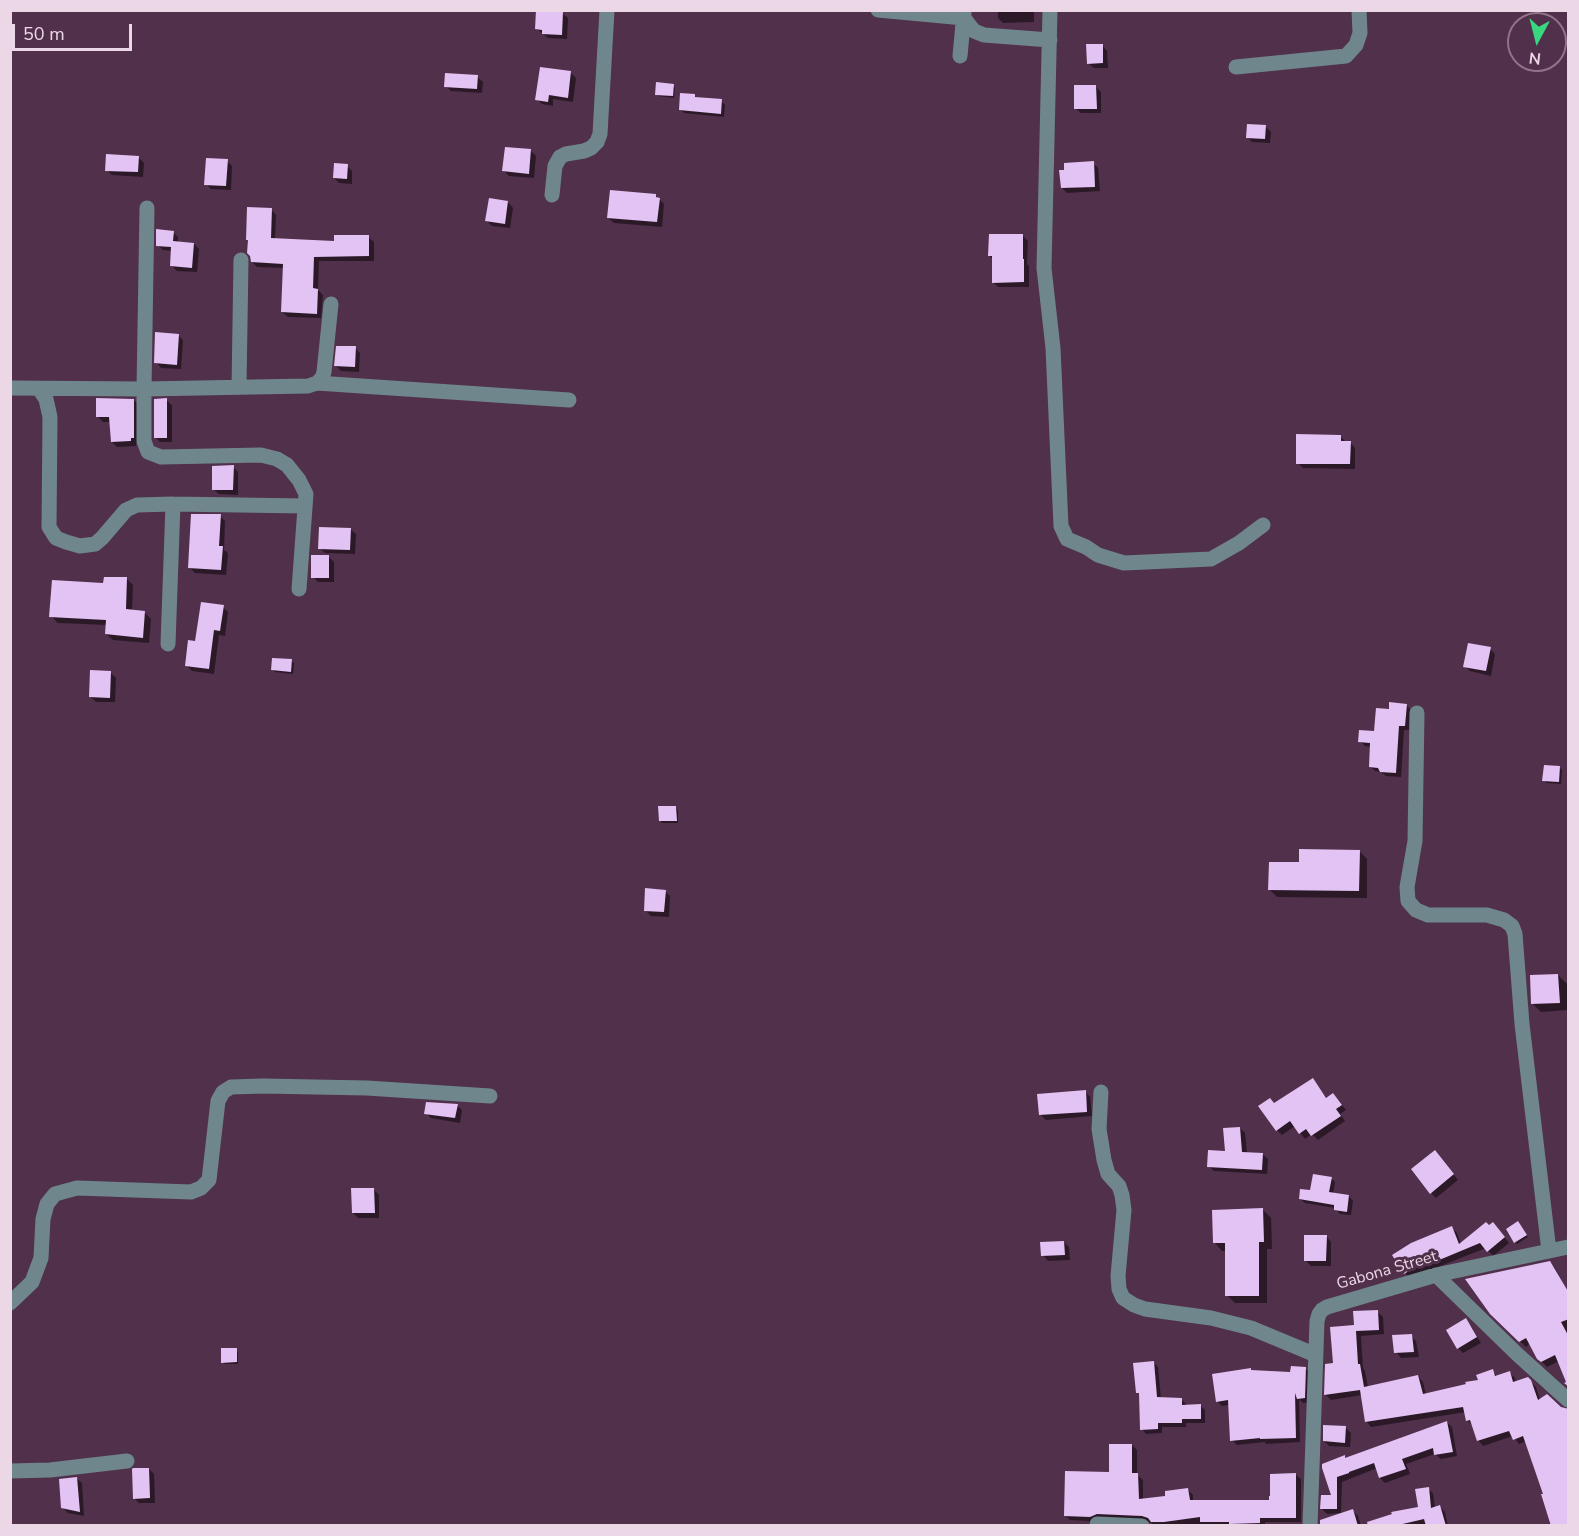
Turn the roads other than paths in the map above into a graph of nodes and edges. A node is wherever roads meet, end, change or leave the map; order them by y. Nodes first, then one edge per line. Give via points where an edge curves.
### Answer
1 (607, 10) edge
2 (878, 10) edge
3 (1050, 10) edge
4 (1359, 10) edge
5 (905, 12) edge
6 (964, 14) edge
7 (1050, 40) junction
8 (960, 56) dead end
9 (1236, 67) dead end
10 (552, 195) dead end
11 (147, 208) dead end
12 (240, 260) dead end
13 (331, 304) dead end
14 (317, 383) junction
15 (239, 387) junction
16 (10, 388) edge
17 (39, 389) junction
18 (144, 389) junction
19 (569, 400) dead end
20 (173, 504) junction
21 (305, 506) junction
22 (1263, 525) dead end
23 (299, 589) dead end
24 (168, 644) dead end
25 (1417, 713) dead end
26 (1101, 1092) dead end
27 (490, 1096) dead end
28 (1569, 1247) edge
29 (1549, 1251) junction
30 (1436, 1275) junction
31 (10, 1303) edge
32 (1316, 1355) junction
33 (1569, 1400) edge
34 (127, 1461) dead end
35 (10, 1471) edge
36 (1097, 1524) dead end
37 (1142, 1526) edge
38 (1310, 1526) edge

1 - 10 street via 600,134 591,148 560,157 555,166
2 - 5 street
3 - 7 street
4 - 9 street via 1360,33 1346,56
5 - 6 street
6 - 7 street via 974,31 984,35
6 - 8 street
7 - 22 street via 1044,268 1053,348 1061,526 1067,539 1124,563 1211,559
11 - 18 street
12 - 15 street
13 - 14 street via 324,372
14 - 15 street
14 - 19 street
15 - 18 street
16 - 17 street
17 - 18 street
17 - 20 street via 50,417 49,527 56,538 80,546 95,544 126,510 137,505
18 - 21 street via 144,441 148,452 161,457 261,455 277,459 299,480 306,494
20 - 21 street
20 - 24 street
21 - 23 street
25 - 29 street via 1415,841 1408,901 1428,915 1487,915 1512,926
26 - 32 street via 1099,1129 1104,1160 1108,1173 1119,1186 1124,1210 1118,1276 1124,1298 1145,1309 1251,1328
27 - 31 street via 367,1088 231,1087 218,1101 209,1180 201,1188 191,1192 77,1188 55,1194 43,1219 41,1258 32,1282
28 - 29 street, Gabona Street
29 - 30 street, Gabona Street
30 - 32 street, Gabona Street via 1322,1310 1317,1320
30 - 33 street
32 - 38 street, Gabona Street
34 - 35 street
36 - 37 street

